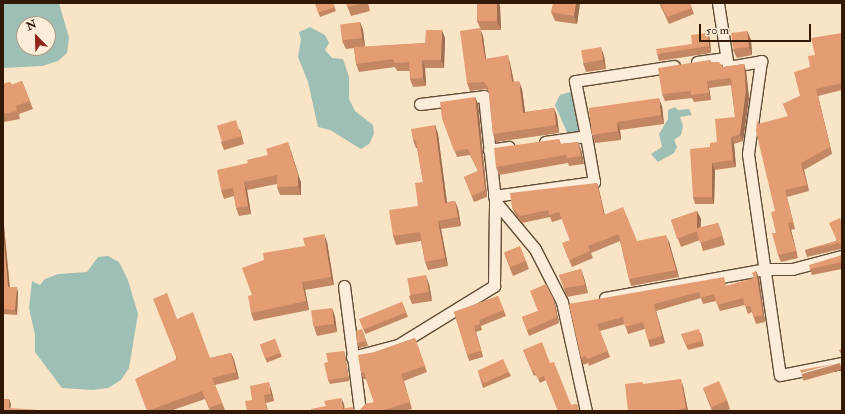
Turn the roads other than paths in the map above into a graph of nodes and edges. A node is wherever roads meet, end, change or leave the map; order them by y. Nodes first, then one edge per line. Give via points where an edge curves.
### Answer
1 (718, 3) edge
2 (726, 58) junction
3 (420, 104) dead end
4 (586, 136) junction
5 (534, 144) edge
6 (519, 146) edge
7 (489, 150) junction
8 (495, 198) junction
9 (842, 256) edge
10 (766, 269) junction
11 (344, 286) dead end
12 (594, 300) edge
13 (578, 303) edge
14 (563, 305) junction
15 (352, 357) junction
16 (842, 362) edge
17 (360, 411) edge
18 (586, 411) edge

1 - 2 street
2 - 4 street via 575,81
2 - 10 street via 728,67 761,61 748,154
3 - 7 street via 484,96
4 - 5 street
4 - 8 street via 594,182
6 - 7 street
7 - 8 street
8 - 14 street via 535,249
8 - 15 street via 494,286 398,345
9 - 10 street via 792,269
10 - 12 street
10 - 16 street via 780,375
11 - 15 street
13 - 14 street
14 - 18 street
15 - 17 street

